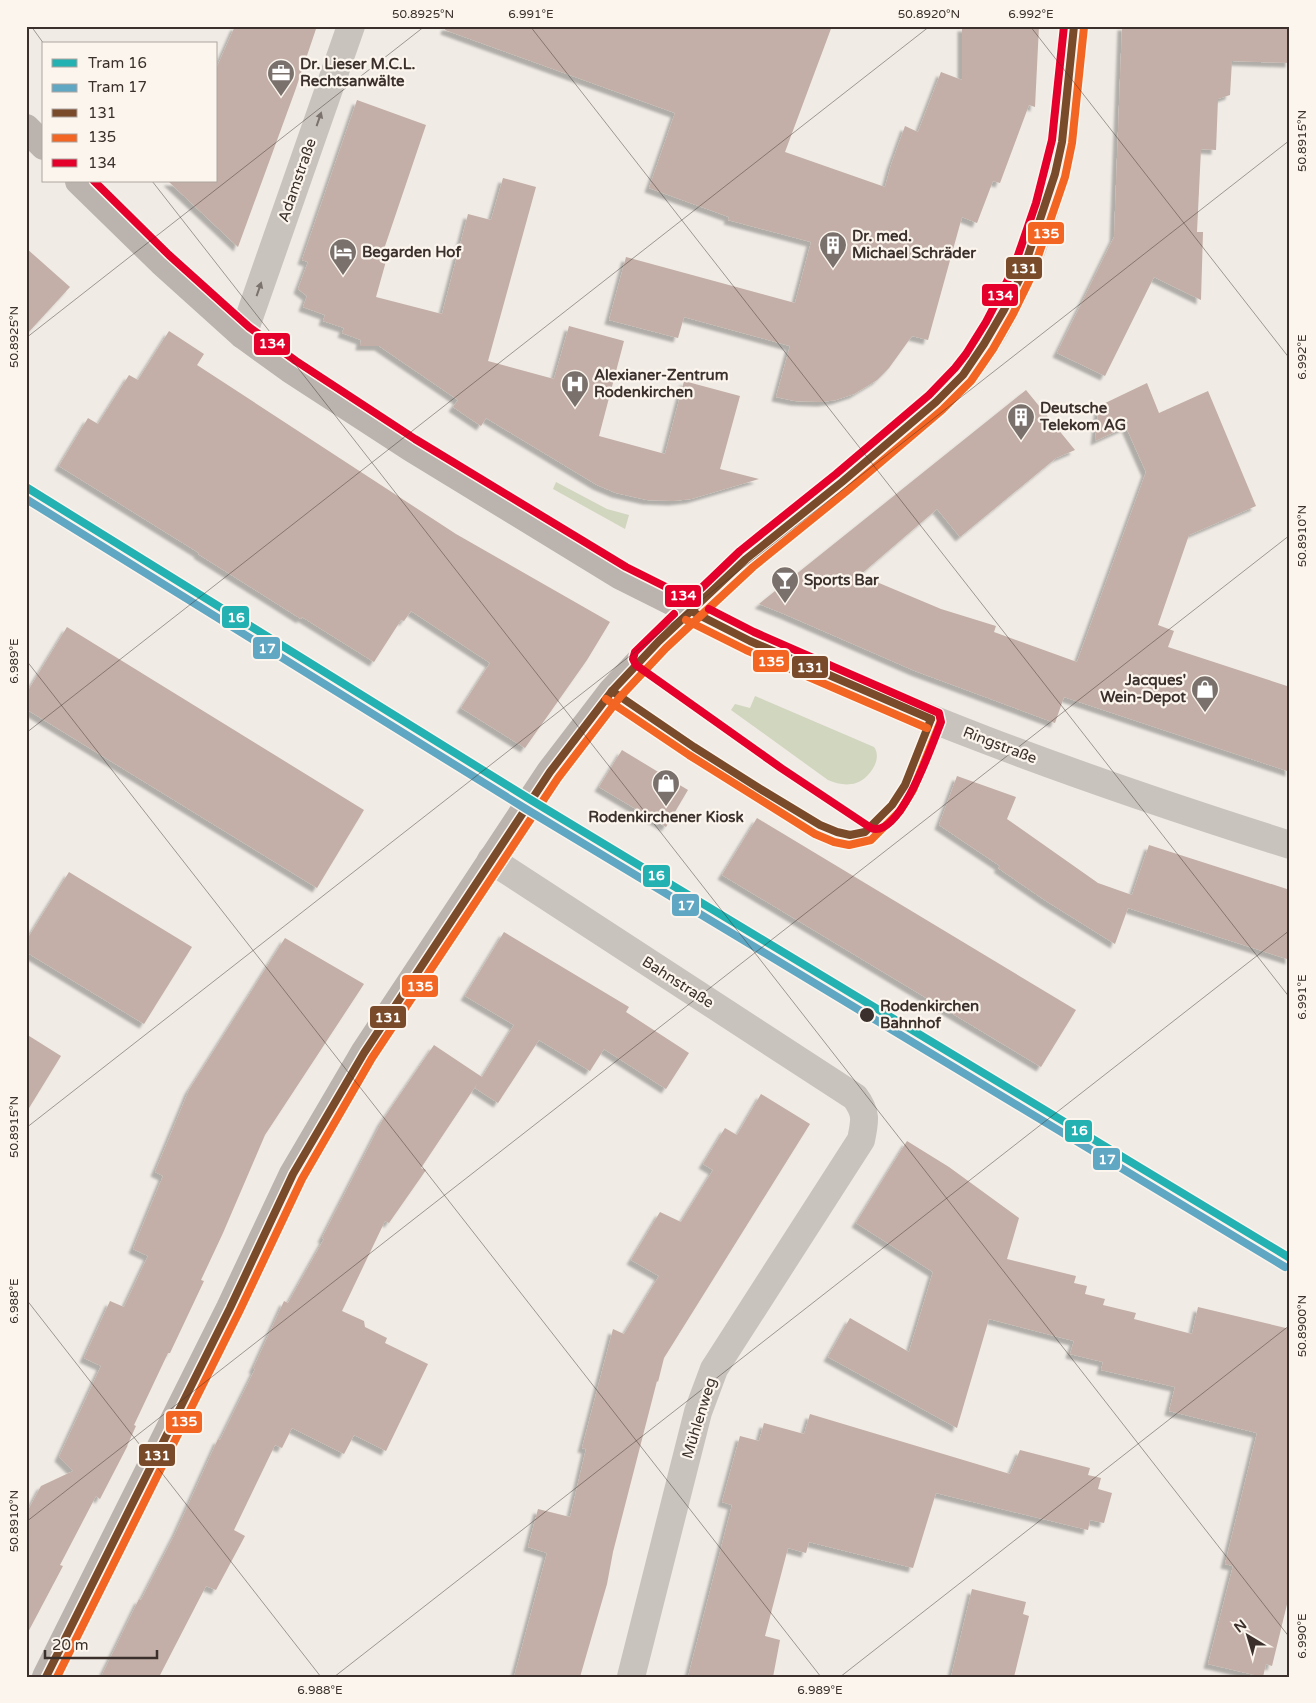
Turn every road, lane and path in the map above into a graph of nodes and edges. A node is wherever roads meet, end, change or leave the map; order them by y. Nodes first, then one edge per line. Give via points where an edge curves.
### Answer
1 (351, 26) edge
2 (1074, 26) edge
3 (26, 128) edge
4 (42, 144) edge
5 (80, 182) edge
6 (243, 335) junction
7 (691, 611) junction
8 (1290, 845) edge
9 (491, 860) junction
10 (862, 1107) joint
11 (46, 1677) edge
12 (631, 1677) edge

6 -> 1 street, Adamstraße
2 - 7 street via 1062,142 1046,206 1022,274 974,360 936,402 746,559
3 - 4 main road
5 - 6 main road
6 - 7 main road via 410,447 621,576
7 - 8 street, Ringstraße via 750,641 930,719 1069,772
7 - 9 main road via 612,691 550,772
9 - 10 street, Bahnstraße via 856,1096
9 - 11 main road via 364,1053 293,1174 230,1308
10 - 12 street, Mühlenweg via 865,1123 861,1140 714,1369 698,1412

